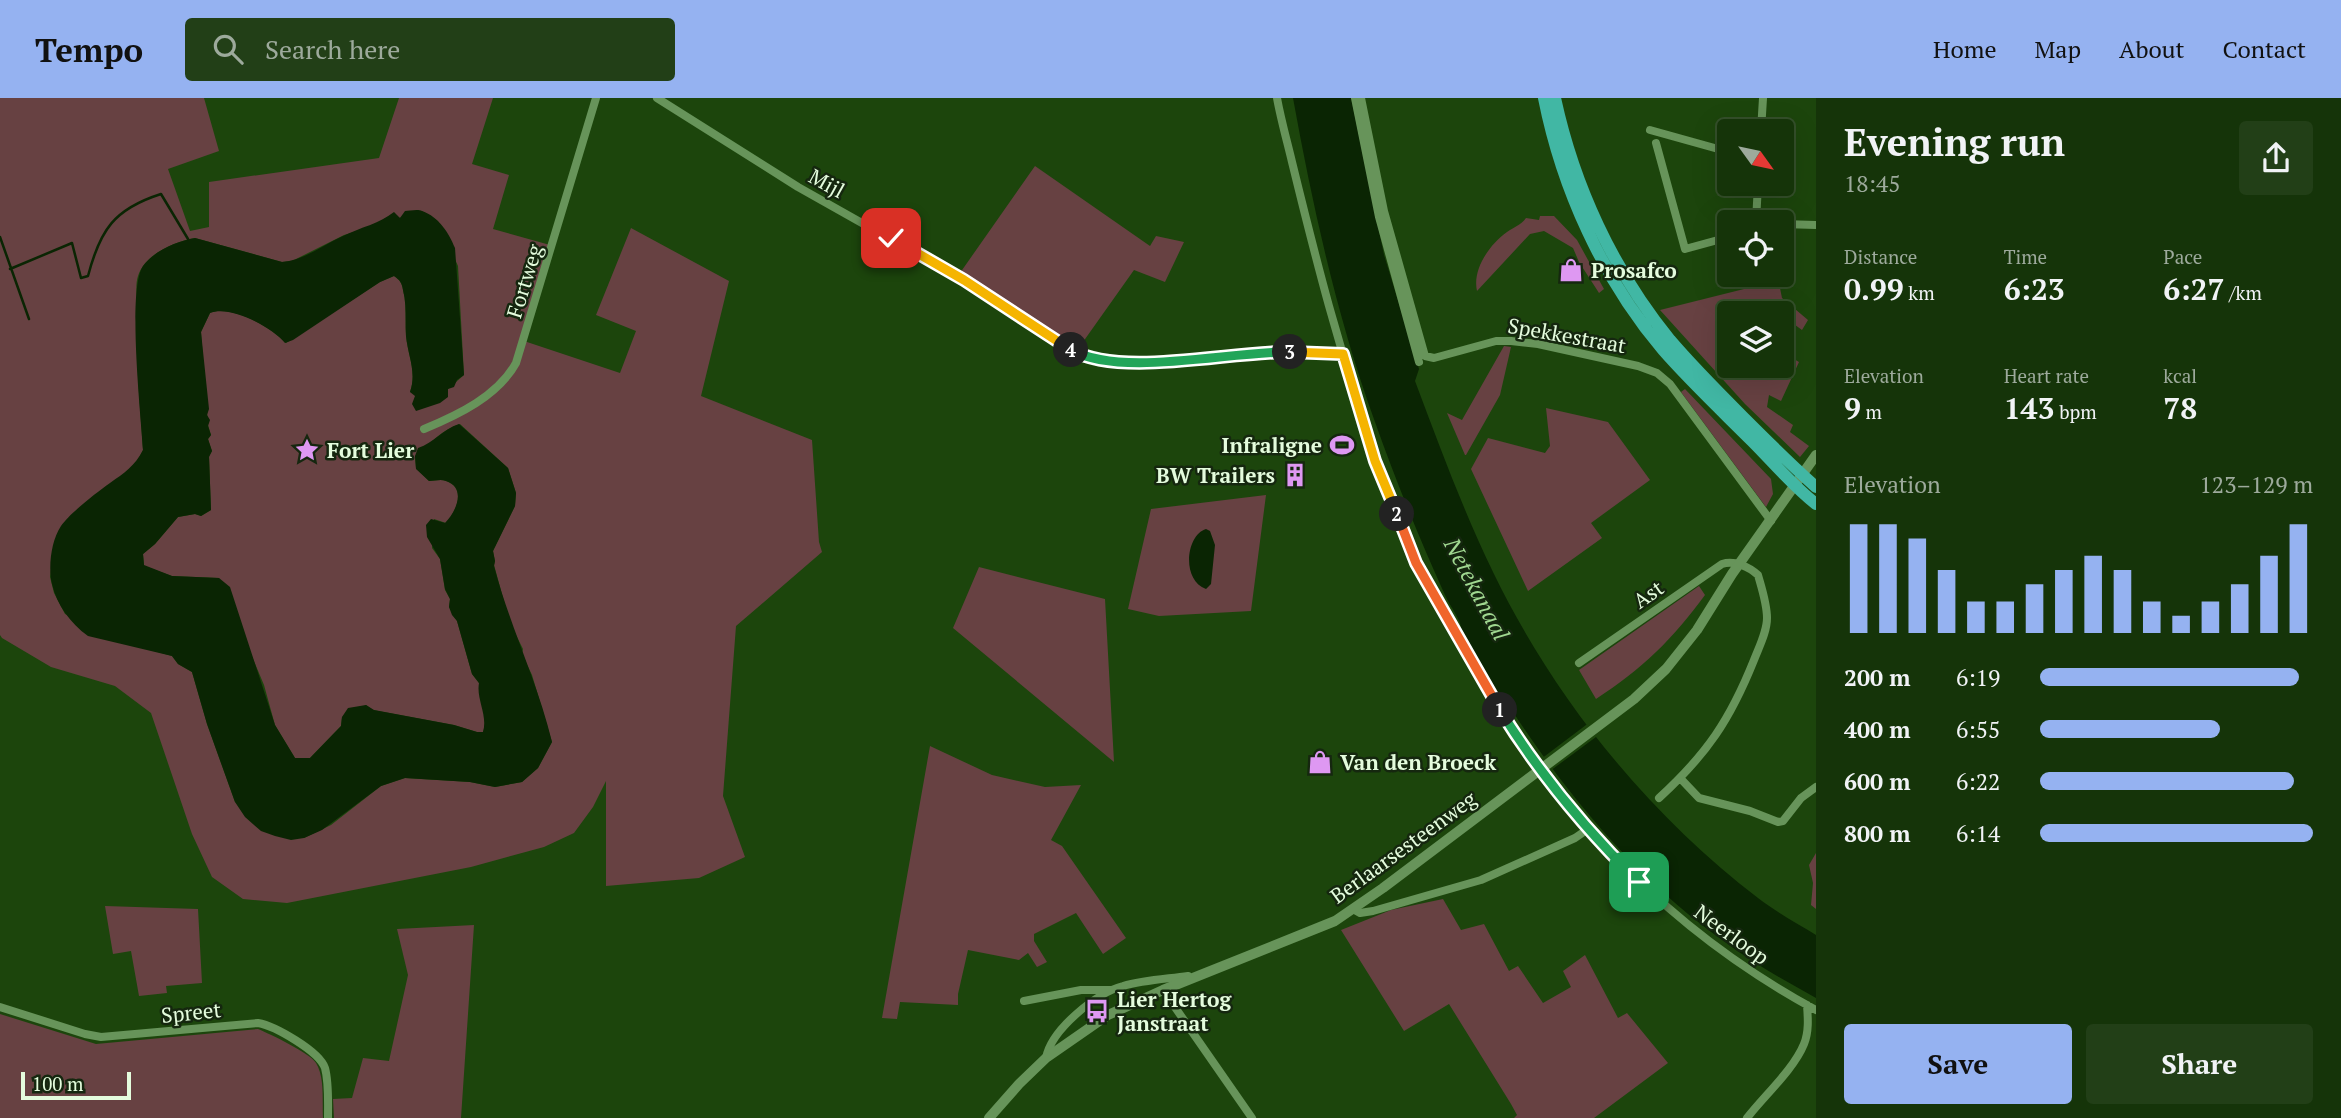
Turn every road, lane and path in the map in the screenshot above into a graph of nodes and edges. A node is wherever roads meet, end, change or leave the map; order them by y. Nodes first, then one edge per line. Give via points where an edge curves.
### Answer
1 (596, 98) edge
2 (657, 98) edge
3 (1277, 98) edge
4 (1355, 98) edge
5 (1361, 98) edge
6 (1544, 98) edge
7 (1555, 98) edge
8 (1763, 98) edge
9 (1762, 119) edge
10 (1650, 130) dead end
11 (1656, 143) dead end
12 (1717, 149) edge
13 (1794, 224) edge
14 (1816, 225) edge
15 (1717, 240) edge
16 (1343, 354) junction
17 (1419, 362) dead end
18 (424, 429) dead end
19 (1816, 455) edge
20 (1799, 480) junction
21 (1816, 487) edge
22 (1816, 505) edge
23 (1771, 521) junction
24 (1740, 564) junction
25 (1579, 663) dead end
26 (1680, 779) junction
27 (1816, 787) edge
28 (1659, 798) dead end
29 (1588, 829) junction
30 (1353, 909) junction
31 (1201, 974) junction
32 (1111, 990) junction
33 (1163, 990) junction
34 (1024, 1001) dead end
35 (1807, 1005) junction
36 (0, 1007) edge
37 (1816, 1010) edge
38 (1046, 1058) junction
39 (328, 1118) edge
40 (989, 1118) edge
41 (1252, 1118) edge
42 (1747, 1118) edge

1 - 18 street, Fortweg via 516,363 490,393
2 - 16 street, Mijl via 798,187 964,280 1078,354 1129,362 1263,351
3 - 16 street
4 - 17 street via 1379,217
5 - 23 street, Spekkestraat via 1384,211 1425,356 1429,359 1511,341 1657,373 1670,384
6 - 20 main road via 1574,200 1622,293 1662,348
7 - 20 main road via 1582,189 1632,288 1684,356
8 - 9 street
10 - 12 street
11 - 15 street via 1685,249
13 - 14 street
16 - 29 street, Neerloop via 1375,461 1416,563 1522,746
19 - 20 street, Berlaarsesteenweg
20 - 21 main road
20 - 22 main road
20 - 23 street, Berlaarsesteenweg
23 - 24 street, Berlaarsesteenweg
24 - 25 street, Ast via 1722,564
24 - 26 street via 1758,575 1766,628 1726,723
24 - 30 street, Berlaarsesteenweg via 1666,669 1610,717
26 - 27 street via 1699,798 1778,822
26 - 28 street
29 - 30 street via 1481,880 1373,911
29 - 35 street, Neerloop via 1689,926
30 - 31 street, Berlaarsesteenweg via 1315,931
31 - 32 street, Berlaarsesteenweg
31 - 33 street, Berlaarsesteenweg
32 - 34 street, Berlaarsesteenweg via 1081,990
32 - 38 street, Berlaarsesteenweg via 1078,1012 1061,1030
33 - 38 street, Berlaarsesteenweg via 1108,1015
33 - 41 street
35 - 37 street, Neerloop
35 - 42 street via 1804,1044
36 - 39 street, Spreet via 101,1037 258,1023 269,1026 322,1062
38 - 40 street, Berlaarsesteenweg

